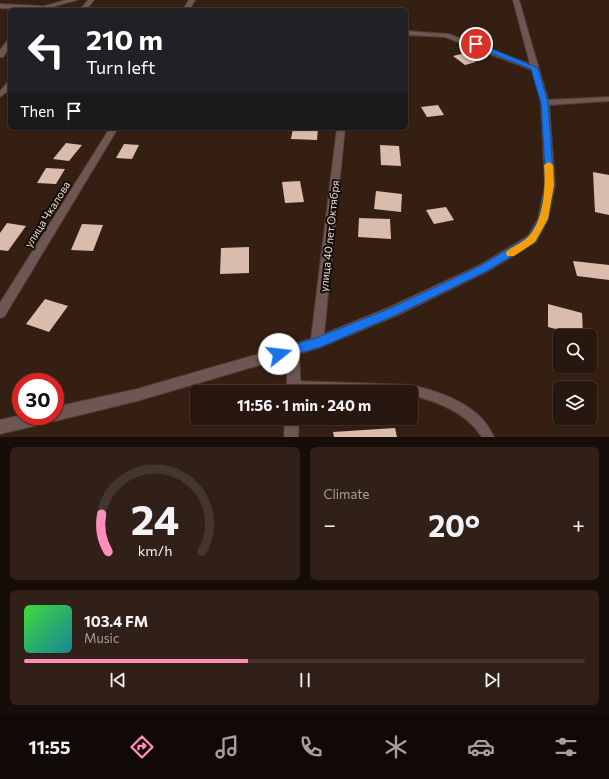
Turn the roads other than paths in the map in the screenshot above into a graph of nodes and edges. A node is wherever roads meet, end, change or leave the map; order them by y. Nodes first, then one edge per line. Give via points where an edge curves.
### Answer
1 (21, 0) edge
2 (50, 0) edge
3 (74, 0) edge
4 (91, 0) edge
5 (516, 0) edge
6 (0, 6) edge
7 (28, 7) junction
8 (34, 8) edge
9 (41, 8) edge
10 (44, 8) edge
11 (85, 8) edge
12 (408, 33) edge
13 (8, 44) edge
14 (0, 55) edge
15 (534, 68) junction
16 (8, 87) edge
17 (0, 95) edge
18 (609, 99) edge
19 (544, 103) junction
20 (113, 130) edge
21 (341, 130) edge
22 (0, 313) edge
23 (317, 343) junction
24 (293, 350) junction
25 (294, 385) edge
26 (418, 391) edge
27 (64, 412) edge
28 (12, 424) edge
29 (292, 425) edge
30 (0, 427) edge
31 (291, 437) edge
32 (488, 437) edge

1 - 7 lane
2 - 9 street
3 - 10 street
4 - 11 street
5 - 15 street
6 - 7 lane
7 - 8 lane
12 - 15 street via 456,37
13 - 14 street
15 - 19 street
16 - 17 street
18 - 19 street
19 - 23 street via 550,185 544,219 532,239 484,268 394,311
20 - 22 street, улица Чкалова
21 - 23 street, улица 40 лет Октября
23 - 24 street
24 - 25 street
24 - 27 street via 137,395
26 - 32 lane via 447,401 468,415
28 - 30 street
29 - 31 street

